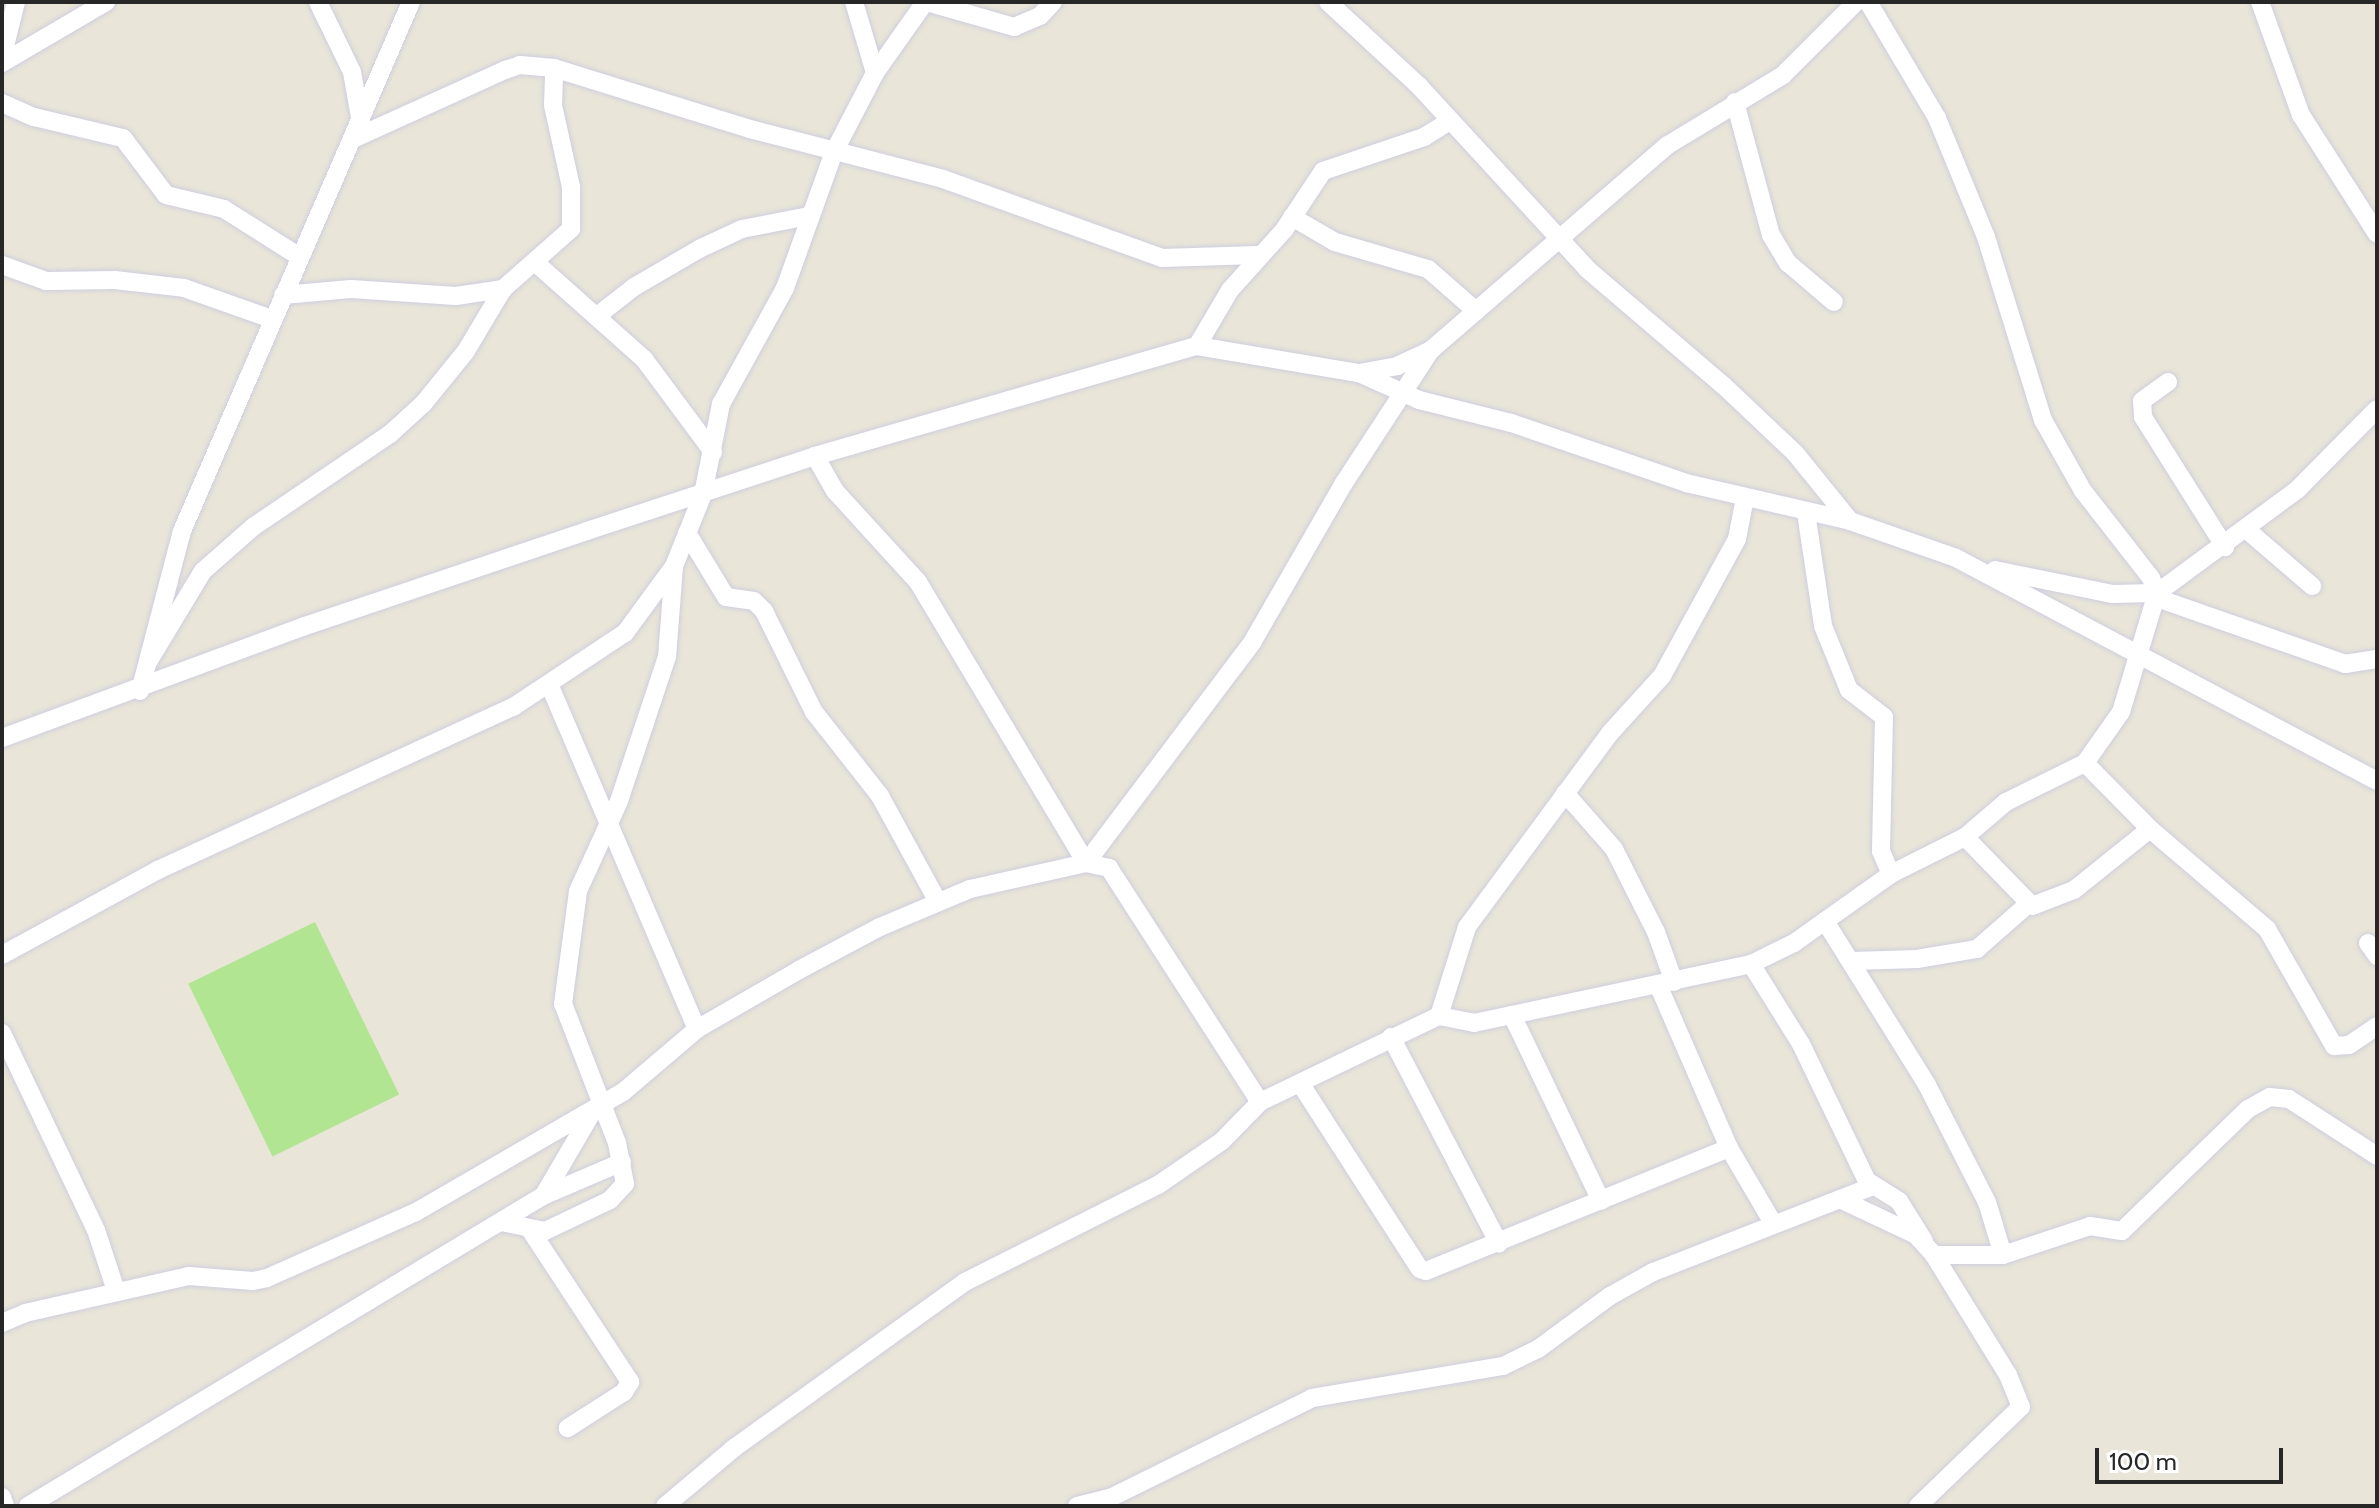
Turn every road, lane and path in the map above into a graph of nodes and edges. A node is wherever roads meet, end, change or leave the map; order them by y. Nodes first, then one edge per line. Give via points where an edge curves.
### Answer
1 (16, 2) edge
2 (106, 2) edge
3 (318, 2) edge
4 (411, 2) edge
5 (926, 2) edge
6 (1053, 2) edge
7 (1328, 2) edge
8 (1856, 2) edge
9 (1868, 2) edge
10 (2260, 2) edge
11 (856, 4) edge
12 (2, 60) edge
13 (554, 68) junction
14 (875, 73) junction
15 (1735, 102) junction
16 (2, 103) edge
17 (1450, 121) junction
18 (358, 130) junction
19 (834, 152) junction
20 (809, 216) junction
21 (1292, 217) junction
22 (2377, 234) edge
23 (1560, 242) junction
24 (1257, 255) junction
25 (300, 257) junction
26 (537, 264) junction
27 (2, 265) edge
28 (503, 289) junction
29 (283, 295) junction
30 (1834, 302) dead end
31 (1476, 311) junction
32 (597, 316) junction
33 (272, 319) junction
34 (1197, 346) junction
35 (1431, 350) junction
36 (1359, 373) junction
37 (2168, 382) dead end
38 (1407, 392) junction
39 (2377, 409) edge
40 (713, 452) junction
41 (815, 456) junction
42 (703, 494) junction
43 (1745, 498) junction
44 (1806, 513) junction
45 (1850, 521) junction
46 (2247, 530) junction
47 (687, 533) junction
48 (2225, 547) junction
49 (674, 566) junction
50 (1980, 567) junction
51 (2312, 586) dead end
52 (2157, 596) junction
53 (2140, 656) junction
54 (2377, 659) edge
55 (148, 662) junction
56 (549, 684) junction
57 (140, 691) junction
58 (2, 738) edge
59 (2085, 763) junction
60 (2377, 781) edge
61 (1565, 793) junction
62 (609, 825) junction
63 (2150, 829) junction
64 (1965, 837) junction
65 (1086, 863) junction
66 (1891, 874) junction
67 (937, 900) junction
68 (2027, 905) junction
69 (1825, 921) junction
70 (2, 955) edge
71 (1852, 961) junction
72 (1751, 964) junction
73 (1666, 985) junction
74 (1512, 1015) junction
75 (1439, 1016) junction
76 (2377, 1026) edge
77 (697, 1029) junction
78 (2, 1033) edge
79 (1391, 1037) junction
80 (1300, 1083) junction
81 (1260, 1102) junction
82 (598, 1106) junction
83 (1729, 1148) junction
84 (2377, 1156) edge
85 (622, 1162) junction
86 (1871, 1187) junction
87 (543, 1196) junction
88 (1840, 1199) junction
89 (1601, 1201) junction
90 (501, 1222) junction
91 (1773, 1223) junction
92 (531, 1231) junction
93 (1499, 1244) junction
94 (1929, 1249) junction
95 (2003, 1255) junction
96 (116, 1291) junction
97 (2, 1323) edge
98 (568, 1428) dead end
99 (2, 1497) edge
100 (5, 1506) edge
101 (28, 1506) edge
102 (665, 1506) edge
103 (1077, 1506) edge
104 (1918, 1506) edge

1 - 12 street
2 - 12 street
3 - 18 street via 352,72
4 - 18 street
5 - 6 street via 1014,27 1040,16
5 - 14 street
7 - 17 street via 1385,52
8 - 15 street via 1783,75
9 - 52 street via 1948,142 1986,237 2043,420 2078,483 2151,578
10 - 22 street via 2301,115
11 - 14 street
13 - 18 street via 520,65
13 - 19 street
13 - 26 street via 553,105 571,187 571,229
14 - 19 street
15 - 23 street via 1668,145
15 - 30 street via 1771,235 1788,263
16 - 25 street via 34,117 123,138 166,195 224,209
17 - 21 street via 1424,137 1333,165 1307,188
17 - 23 street
18 - 25 street
19 - 20 street
19 - 24 street via 943,179 1162,258
20 - 32 street via 742,229 699,249
20 - 40 street via 785,288 721,404
21 - 24 street
21 - 31 street via 1335,242 1428,269
23 - 31 street
23 - 45 street via 1744,404 1818,477
24 - 34 street
25 - 29 street
26 - 28 street
26 - 32 street
27 - 33 street via 46,281 115,280 184,288
28 - 29 street via 456,296 351,289
28 - 55 street via 466,351 423,404 390,434 253,527 203,571
29 - 33 street
31 - 35 street
32 - 40 street via 644,359
33 - 55 street via 182,531
34 - 36 street
34 - 41 street
35 - 36 street via 1411,362
35 - 38 street
36 - 38 street
37 - 48 street via 2149,393 2141,409
38 - 43 street
38 - 65 street via 1344,483 1253,641
39 - 46 street via 2298,489
40 - 42 street
41 - 42 street
41 - 65 street via 835,491 918,582
42 - 47 street
42 - 57 street via 305,626
43 - 44 street
43 - 61 street via 1737,539 1662,676
44 - 45 street
44 - 66 street via 1823,626 1849,690 1884,717 1881,851
45 - 50 street
46 - 48 street
46 - 51 street
47 - 49 street
47 - 67 street via 726,597 754,601 764,611 814,712 880,796
48 - 52 street
49 - 56 street via 625,633
49 - 62 street via 667,657
50 - 52 street via 2112,594
50 - 53 street
52 - 53 street
52 - 54 street via 2345,664
53 - 59 street via 2110,733
53 - 60 street
55 - 57 street
56 - 62 street
56 - 70 street via 385,769 158,870
57 - 58 street
59 - 63 street
59 - 64 street via 2006,802
61 - 73 street via 1614,849 1656,932
61 - 75 street via 1467,927
62 - 77 street
62 - 82 street via 578,891 563,990 567,1018
63 - 68 street via 2074,890
63 - 76 street via 2267,929 2334,1046 2349,1045
64 - 66 street
64 - 68 street
65 - 67 street
65 - 81 street via 1109,868 1134,900
66 - 69 street
67 - 77 street
68 - 71 street via 1977,949 1917,959
69 - 71 street
69 - 72 street
71 - 95 street via 1927,1085 1979,1186
72 - 73 street
72 - 86 street via 1801,1044
73 - 74 street
73 - 83 street
74 - 75 street via 1474,1023
74 - 89 street
75 - 79 street
77 - 82 street
78 - 96 street via 96,1230
79 - 80 street
79 - 93 street
80 - 81 street
80 - 93 street via 1420,1269 1432,1270
81 - 102 street via 1222,1141 1158,1185 965,1282 734,1448
82 - 85 street
82 - 87 street
82 - 96 street via 416,1212 267,1278 189,1276
83 - 89 street
83 - 91 street
84 - 95 street via 2289,1099 2270,1097 2248,1109 2122,1231 2090,1226
85 - 87 street
85 - 92 street via 625,1184 610,1200 564,1225
86 - 88 street
86 - 94 street via 1899,1201
87 - 90 street
88 - 91 street
88 - 94 street
89 - 93 street
90 - 92 street
90 - 101 street
91 - 103 street via 1653,1272 1503,1366 1312,1398 1110,1498
92 - 98 street via 630,1382 624,1392
94 - 95 street
94 - 104 street via 2008,1375 2021,1407
96 - 97 street
99 - 100 street

